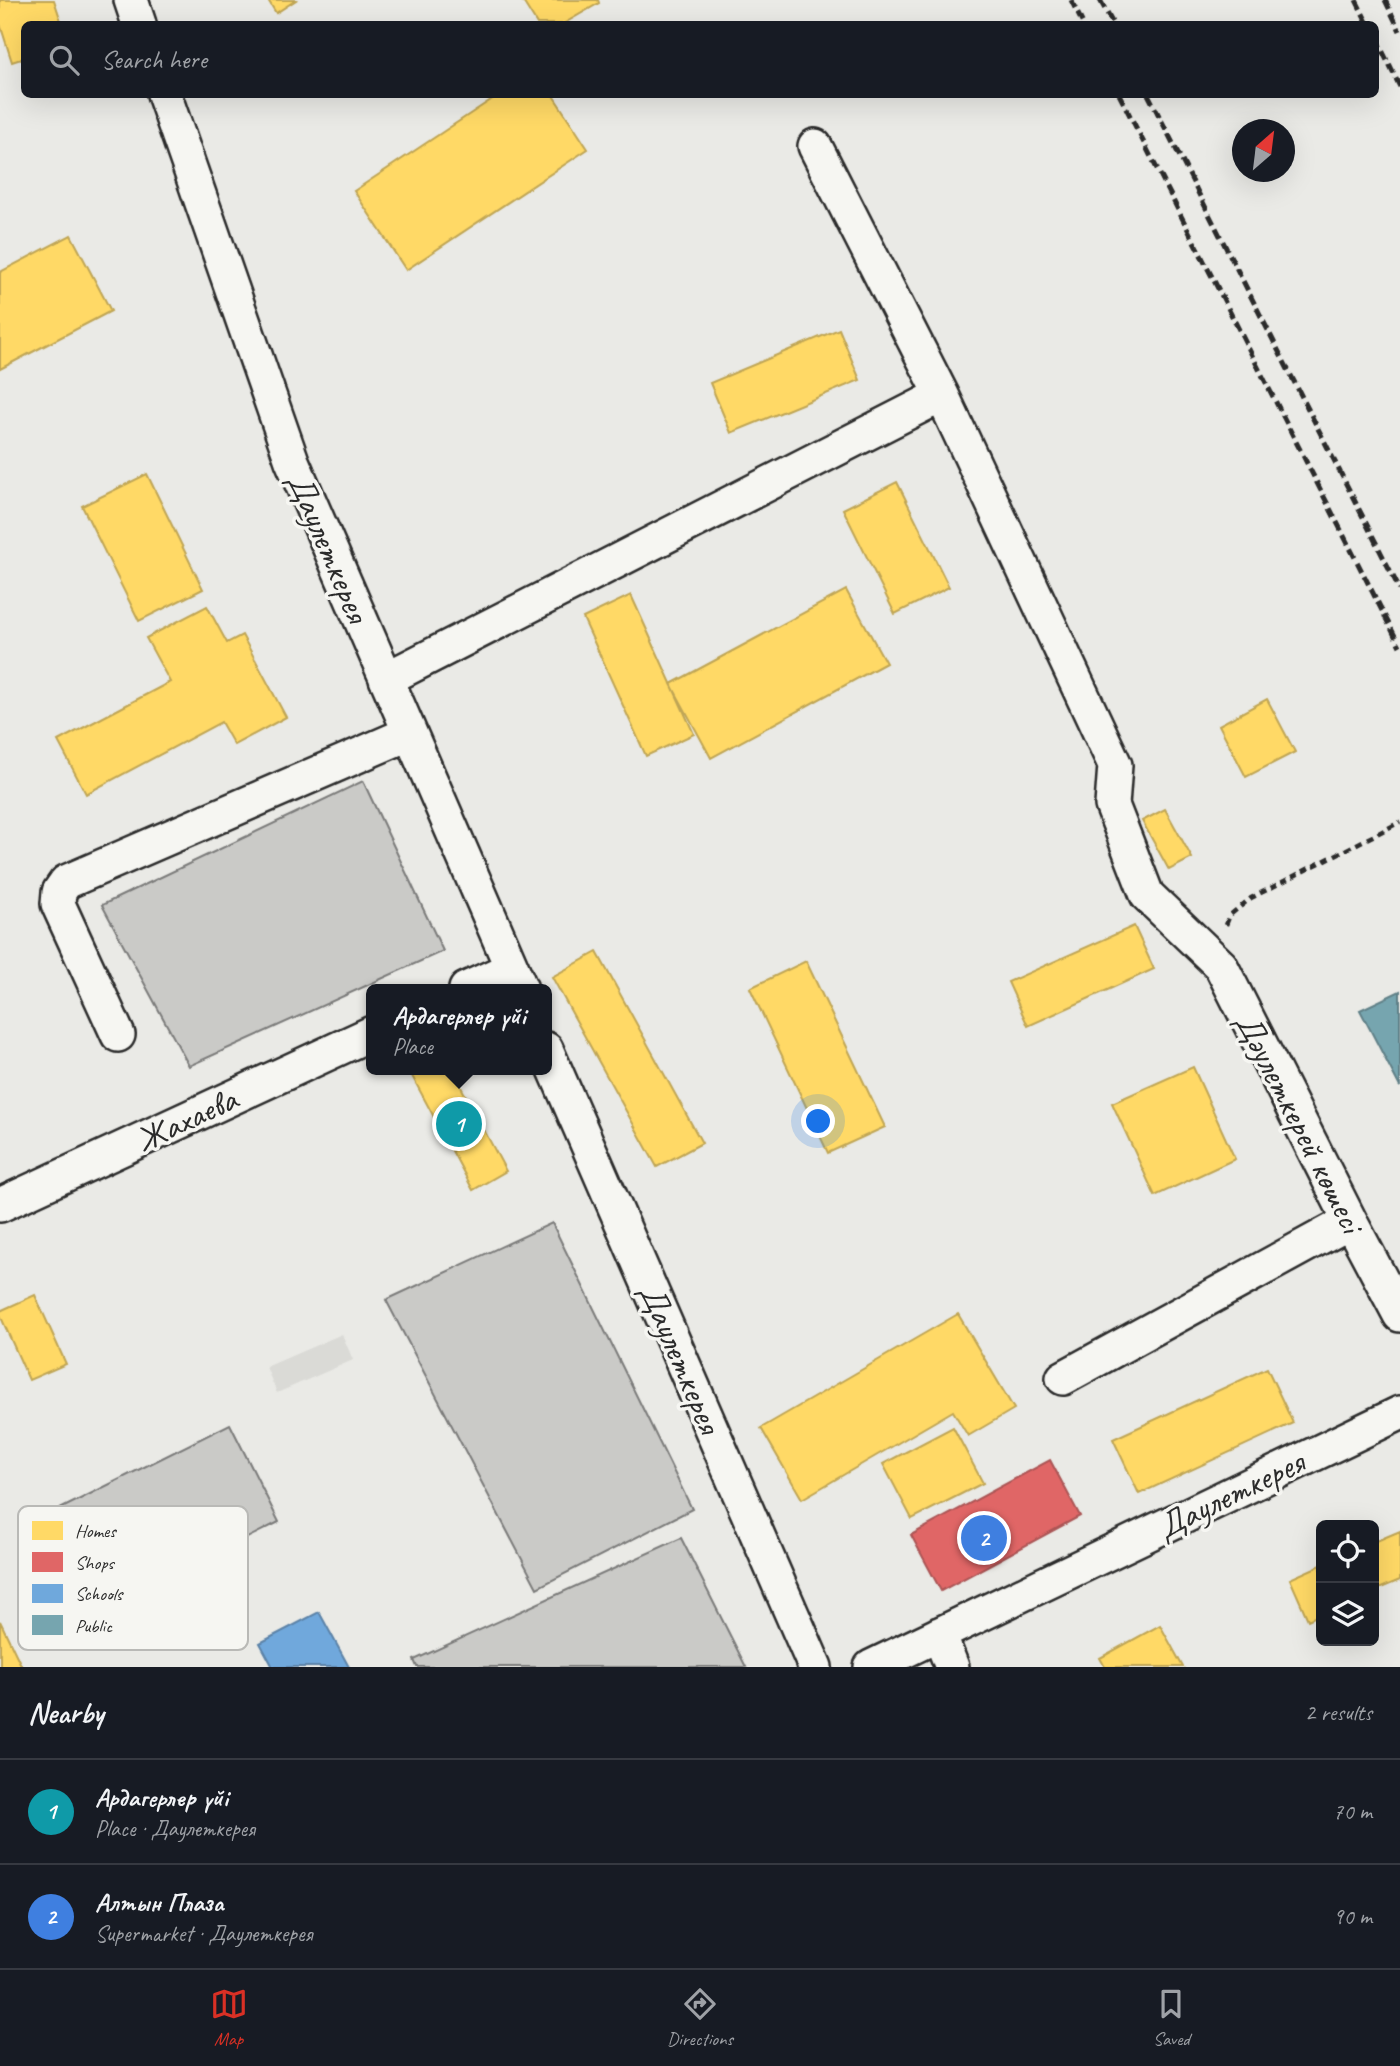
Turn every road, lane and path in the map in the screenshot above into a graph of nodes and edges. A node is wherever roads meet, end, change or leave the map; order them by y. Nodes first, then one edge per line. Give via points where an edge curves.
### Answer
1 (131, 0) edge
2 (138, 21) edge
3 (165, 98) edge
4 (815, 146) dead end
5 (942, 395) junction
6 (386, 679) junction
7 (410, 733) junction
8 (1400, 822) edge
9 (1251, 898) dead end
10 (516, 979) edge
11 (491, 984) edge
12 (118, 1035) dead end
13 (366, 1036) edge
14 (552, 1061) edge
15 (0, 1205) edge
16 (1350, 1221) junction
17 (1400, 1315) edge
18 (1063, 1378) dead end
19 (1400, 1413) edge
20 (939, 1634) junction
21 (815, 1667) edge
22 (872, 1667) edge
23 (952, 1667) edge

1 - 2 street
3 - 6 street, Даулеткерея via 292,461
4 - 5 street, Дәулеткерей көшесі
5 - 6 street
5 - 16 street, Дәулеткерей көшесі via 1115,765 1112,806 1147,895 1221,966
6 - 7 street, Даулеткерея
7 - 10 street, Даулеткерея
7 - 12 street via 66,882 58,904
8 - 9 path
10 - 11 street
13 - 15 street, Жахаева
14 - 21 street, Даулеткерея
16 - 17 street, Дәулеткерей көшесі
16 - 18 street
19 - 20 street, Даулеткерея
20 - 22 street, Даулеткерея
20 - 23 street

